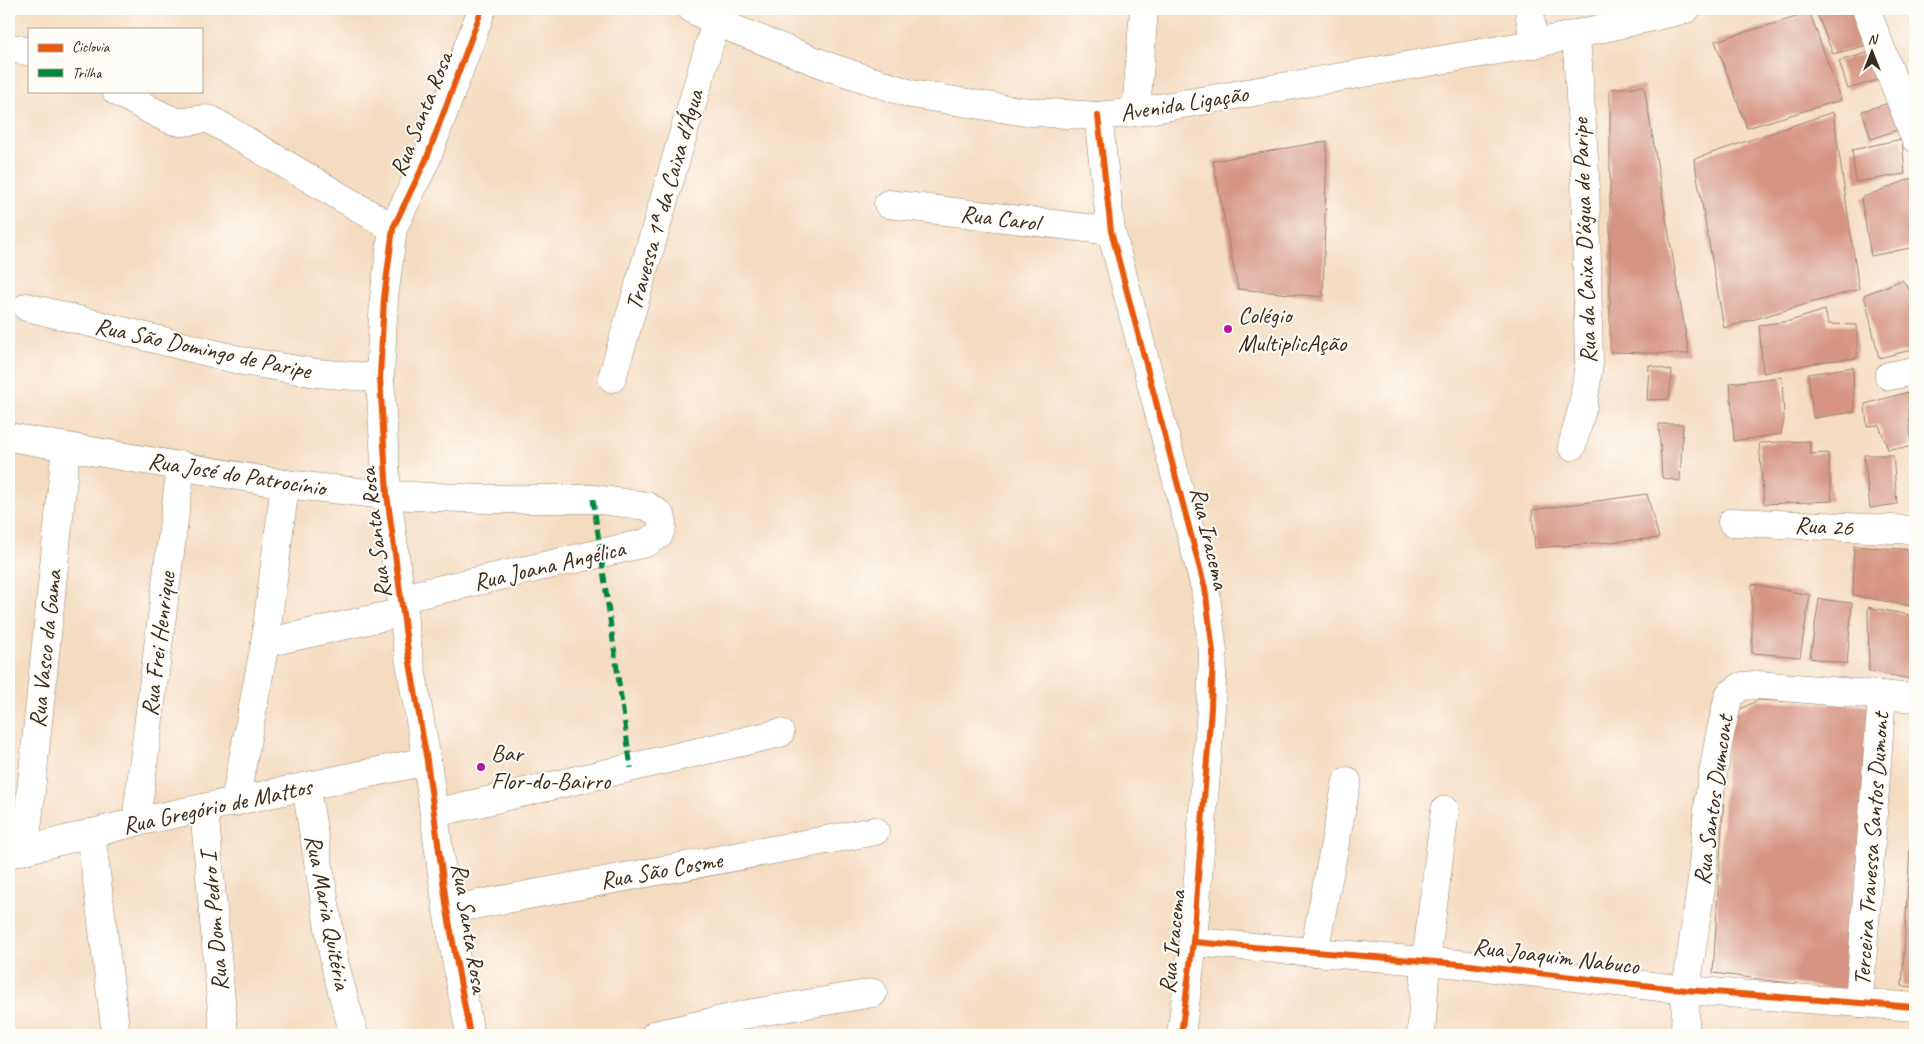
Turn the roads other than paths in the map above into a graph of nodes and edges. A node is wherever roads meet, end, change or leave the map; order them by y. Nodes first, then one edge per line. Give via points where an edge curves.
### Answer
1 (482, 9) edge
2 (692, 9) edge
3 (1144, 9) edge
4 (1529, 9) edge
5 (1686, 9) edge
6 (1866, 9) edge
7 (716, 22) junction
8 (1576, 35) junction
9 (1534, 44) junction
10 (9, 47) edge
11 (28, 52) edge
12 (118, 92) edge
13 (1136, 112) junction
14 (1098, 116) junction
15 (1915, 138) edge
16 (888, 204) dead end
17 (393, 228) junction
18 (1111, 231) junction
19 (27, 307) dead end
20 (380, 378) junction
21 (612, 378) dead end
22 (9, 437) edge
23 (1572, 446) dead end
24 (66, 448) junction
25 (181, 465) junction
26 (285, 484) junction
27 (387, 494) junction
28 (647, 506) joint
29 (1732, 522) dead end
30 (1915, 530) edge
31 (403, 605) junction
32 (265, 643) junction
33 (1882, 695) junction
34 (1915, 698) edge
35 (780, 733) dead end
36 (427, 761) junction
37 (1347, 781) dead end
38 (306, 787) junction
39 (235, 802) junction
40 (204, 808) junction
41 (1445, 810) dead end
42 (435, 813) junction
43 (136, 822) junction
44 (875, 831) dead end
45 (91, 833) junction
46 (17, 852) edge
47 (447, 910) junction
48 (1192, 942) junction
49 (1314, 952) junction
50 (1426, 961) junction
51 (1686, 990) junction
52 (873, 993) dead end
53 (1859, 1003) junction
54 (1915, 1007) edge
55 (116, 1035) edge
56 (224, 1035) edge
57 (354, 1035) edge
58 (470, 1035) edge
59 (655, 1035) edge
60 (1181, 1035) edge
61 (1421, 1035) edge
62 (1686, 1035) edge

1 - 17 street, Rua Santa Rosa via 426,160
2 - 7 street, Avenida Ligação
3 - 13 street
4 - 9 street
5 - 8 street, Avenida Ligação
6 - 15 street
7 - 14 street, Avenida Ligação via 911,94 1019,111
7 - 21 street, Travessa 1ª da Caixa d'Água
8 - 9 street, Avenida Ligação
8 - 23 street, Rua da Caixa D'água de Paripe via 1585,173 1589,364 1583,406
9 - 13 street, Avenida Ligação
10 - 11 street
12 - 17 street via 174,120 211,120
13 - 14 street, Avenida Ligação
14 - 18 street, Rua Iracema
16 - 18 street, Rua Carol
17 - 20 street, Rua Santa Rosa via 384,298
18 - 48 street, Rua Iracema via 1200,571 1213,652
19 - 20 street, Rua São Domingo de Paripe via 243,361 316,374
20 - 27 street, Rua Santa Rosa
22 - 24 street, Rua José do Patrocínio
24 - 25 street, Rua José do Patrocínio
24 - 46 street, Rua Vasco da Gama
25 - 26 street, Rua José do Patrocínio
25 - 43 street, Rua Frei Henrique
26 - 27 street, Rua José do Patrocínio
26 - 32 street
27 - 28 street, Rua José do Patrocínio via 486,499 593,499
27 - 31 street, Rua Santa Rosa
28 - 31 street, Rua Joana Angélica via 662,518 662,527 659,535 646,544
29 - 30 street, Rua 26
31 - 32 street
31 - 36 street, Rua Santa Rosa
32 - 39 street
33 - 34 street, Rua Santos Dumcont
33 - 51 street, Rua Santos Dumcont via 1758,685 1742,686 1729,695 1714,765
33 - 53 street, Terceira Travessa Santos Dumont
35 - 42 street
36 - 38 street, Rua Gregório de Mattos
36 - 42 street, Rua Santa Rosa
37 - 49 street
38 - 39 street, Rua Gregório de Mattos
38 - 57 street, Rua Maria Quitéria via 335,964
39 - 40 street, Rua Gregório de Mattos
40 - 43 street, Rua Gregório de Mattos
40 - 56 street, Rua Dom Pedro I
41 - 50 street
42 - 47 street, Rua Santa Rosa
43 - 45 street, Rua Gregório de Mattos
44 - 47 street, Rua São Cosme
45 - 46 street, Rua Gregório de Mattos
45 - 55 street
47 - 58 street, Rua Santa Rosa
48 - 49 street, Rua Joaquim Nabuco
48 - 60 street, Rua Iracema
49 - 50 street, Rua Joaquim Nabuco
50 - 51 street, Rua Joaquim Nabuco
50 - 61 street
51 - 53 street, Rua Joaquim Nabuco
51 - 62 street, Rua Santos Dumcont
52 - 59 street via 753,1013
53 - 54 street, Rua Joaquim Nabuco

